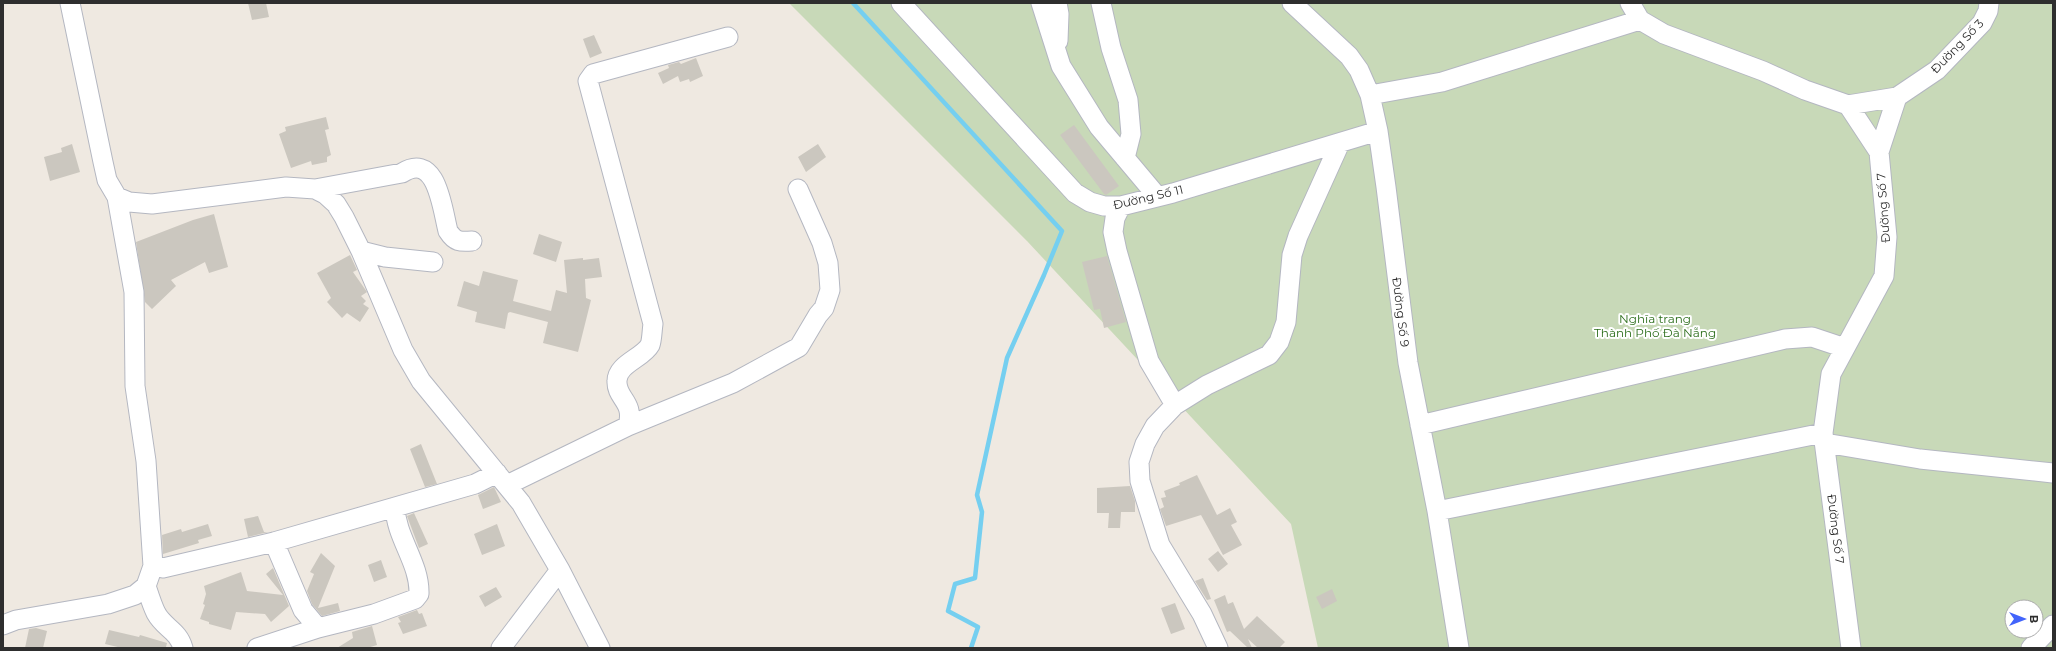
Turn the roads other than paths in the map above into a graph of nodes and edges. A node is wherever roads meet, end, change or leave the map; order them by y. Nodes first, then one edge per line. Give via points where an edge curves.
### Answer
1 (70, 3) edge
2 (901, 3) edge
3 (1041, 3) edge
4 (1057, 3) edge
5 (1101, 3) edge
6 (1292, 3) edge
7 (1630, 3) edge
8 (1989, 3) edge
9 (1640, 20) junction
10 (728, 37) dead end
11 (1057, 53) junction
12 (1370, 95) junction
13 (1897, 97) junction
14 (1848, 105) junction
15 (1378, 131) junction
16 (1340, 143) junction
17 (1878, 152) junction
18 (1125, 158) junction
19 (315, 189) junction
20 (798, 189) dead end
21 (1157, 196) junction
22 (117, 197) junction
23 (1121, 206) junction
24 (472, 241) dead end
25 (361, 251) junction
26 (433, 262) dead end
27 (1845, 348) junction
28 (1174, 405) junction
29 (1420, 425) junction
30 (628, 426) junction
31 (1824, 438) junction
32 (2053, 474) edge
33 (502, 479) junction
34 (395, 508) junction
35 (1437, 511) junction
36 (274, 542) junction
37 (153, 566) junction
38 (560, 570) junction
39 (146, 586) junction
40 (3, 625) edge
41 (318, 628) junction
42 (183, 648) edge
43 (257, 648) edge
44 (500, 648) edge
45 (600, 648) edge
46 (1218, 648) edge
47 (1459, 648) edge
48 (1851, 648) edge

1 - 22 street via 107,180
2 - 23 street, Đường Số 11 via 1075,193 1090,202 1104,206
3 - 11 street
4 - 11 street
5 - 18 street via 1128,100 1131,134
6 - 12 street, Đường Số 9 via 1349,56 1359,70
7 - 9 street
8 - 13 street, Đường Số 3 via 1982,23 1937,70
9 - 12 street via 1442,82
9 - 14 street via 1664,34
10 - 30 street via 593,74 588,81 653,324 650,345 620,372 616,380 629,407 631,416
11 - 18 street via 1061,66 1099,127
12 - 15 street, Đường Số 9
13 - 14 street
13 - 17 street, Đường Số 7
14 - 17 street
15 - 16 street, Đường Số 11
15 - 29 street, Đường Số 9 via 1408,363
16 - 21 street, Đường Số 11
16 - 28 street via 1292,255 1286,322 1280,342 1269,355 1207,385
17 - 27 street, Đường Số 7 via 1887,237 1884,276
18 - 21 street
19 - 22 street via 286,187 152,204 129,202
19 - 24 street via 402,173 412,167 424,168 430,172 434,181 452,238 457,241
19 - 25 street via 336,204
20 - 30 street via 822,243 828,263 830,290 824,308 799,347 733,383
21 - 23 street, Đường Số 11
22 - 37 street via 134,292 135,386 146,461
23 - 28 street via 1115,218 1113,232 1117,251 1149,361
25 - 26 street via 385,257
25 - 33 street via 412,367
27 - 29 street via 1812,338 1785,339
27 - 31 street, Đường Số 7 via 1831,374
28 - 46 street via 1155,426 1145,444 1139,462 1140,481 1160,545 1202,614
29 - 35 street, Đường Số 9
30 - 33 street
31 - 32 street via 1920,459
31 - 35 street
31 - 48 street, Đường Số 7
33 - 34 street via 475,484
33 - 38 street via 530,517
34 - 36 street
34 - 41 street via 396,521 418,577 419,594 415,599 374,614
35 - 47 street, Đường Số 9
36 - 37 street via 163,568
36 - 41 street via 303,610
37 - 39 street
38 - 44 street
38 - 45 street
39 - 40 street via 135,595 108,604 23,618
39 - 42 street via 156,613 167,627 175,631
41 - 43 street

